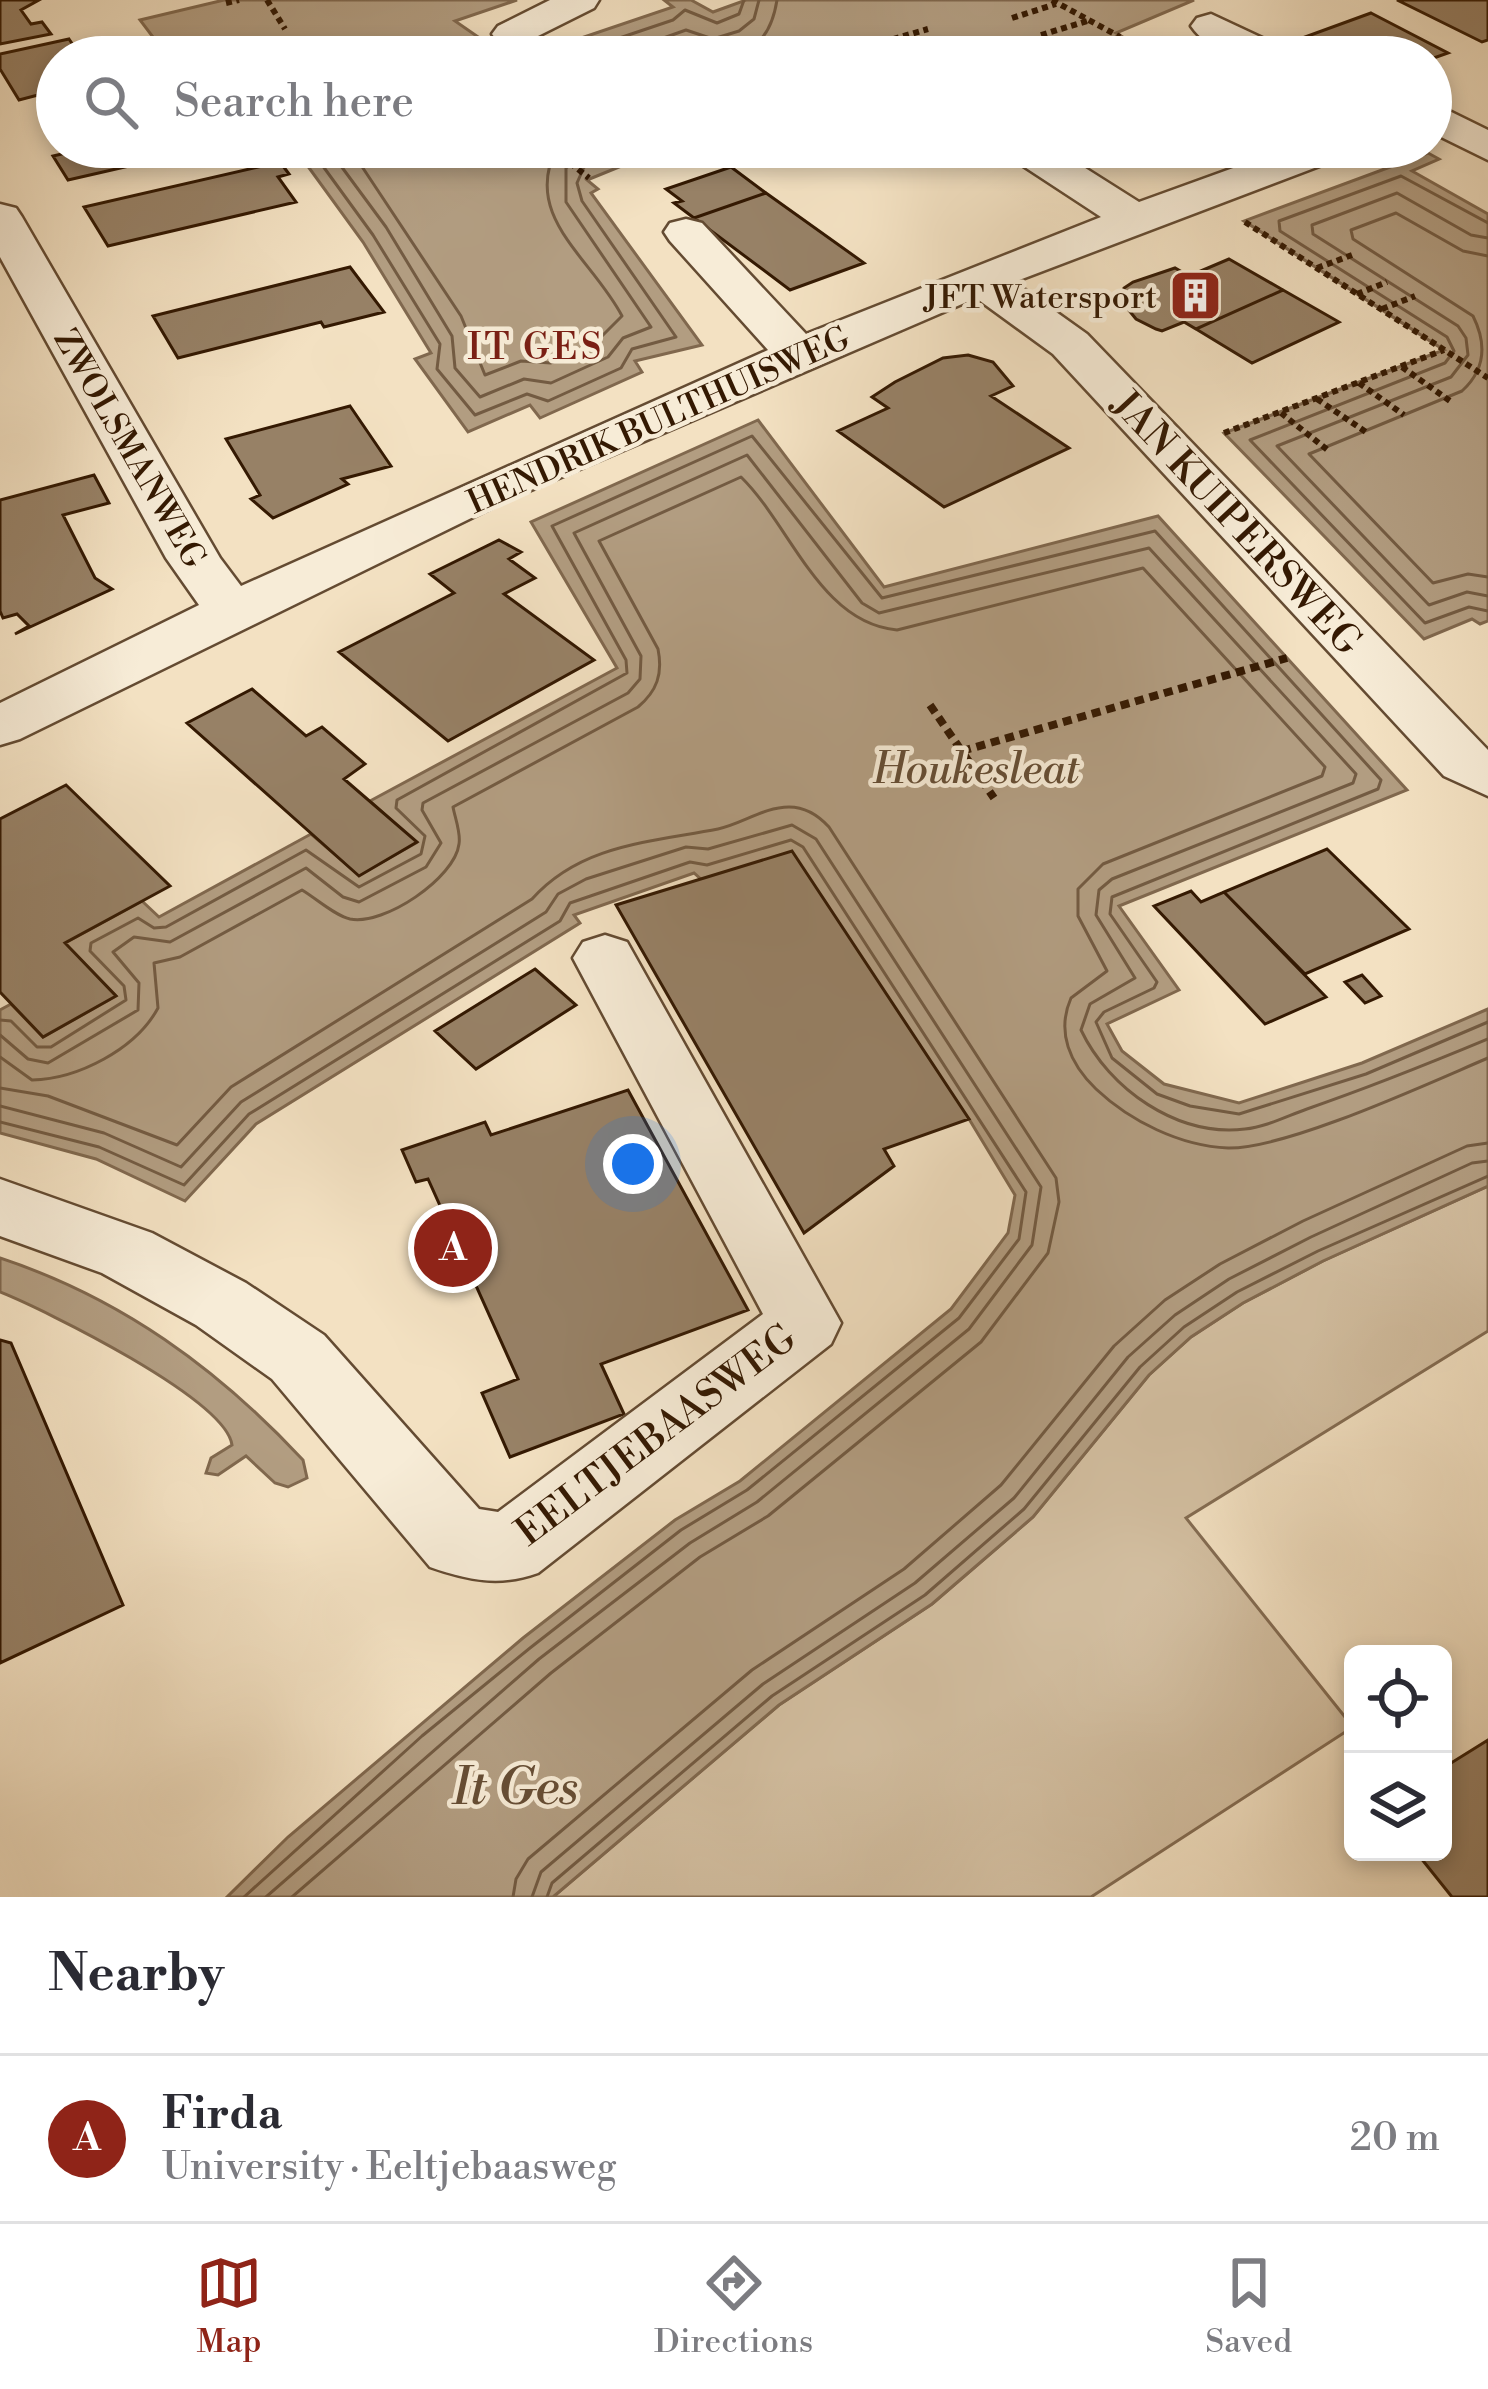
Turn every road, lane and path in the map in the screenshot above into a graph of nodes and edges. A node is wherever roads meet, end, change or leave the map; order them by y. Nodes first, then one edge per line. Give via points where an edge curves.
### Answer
1 (239, 0) edge
2 (267, 0) edge
3 (580, 0) edge
4 (1054, 2) edge
5 (226, 3) edge
6 (1012, 18) dead end
7 (1088, 20) junction
8 (1211, 26) dead end
9 (928, 28) dead end
10 (285, 29) dead end
11 (512, 34) dead end
12 (1041, 35) dead end
13 (903, 36) edge
14 (1118, 36) edge
15 (1230, 36) edge
16 (1452, 115) edge
17 (1488, 147) edge
18 (577, 168) edge
19 (1056, 168) edge
20 (1274, 168) edge
21 (590, 178) dead end
22 (0, 217) edge
23 (1136, 220) junction
24 (1244, 221) dead end
25 (686, 232) dead end
26 (1352, 255) dead end
27 (1316, 269) dead end
28 (979, 279) junction
29 (1387, 281) dead end
30 (1355, 294) dead end
31 (1415, 296) dead end
32 (1381, 310) dead end
33 (1445, 350) dead end
34 (801, 357) junction
35 (1488, 363) edge
36 (1402, 367) dead end
37 (1474, 369) junction
38 (1488, 378) edge
39 (1359, 383) dead end
40 (1317, 399) dead end
41 (1450, 401) dead end
42 (1280, 412) dead end
43 (1404, 416) dead end
44 (1366, 432) dead end
45 (1224, 433) dead end
46 (1330, 452) dead end
47 (235, 609) junction
48 (1287, 658) dead end
49 (930, 704) dead end
50 (0, 726) edge
51 (962, 751) junction
52 (1488, 776) edge
53 (994, 798) dead end
54 (605, 958) dead end
55 (0, 1207) edge

1 - 5 path
2 - 10 path
3 - 11 street
4 - 6 path
4 - 7 path
7 - 12 path
7 - 14 path
8 - 15 street
9 - 13 path
16 - 17 street
18 - 21 path
19 - 23 street
20 - 23 street, HENDRIK BULTHUISWEG
22 - 47 street, ZWOLSMANWEG via 193,558
23 - 28 street, HENDRIK BULTHUISWEG
24 - 37 path
25 - 34 street
26 - 27 path
28 - 34 street, HENDRIK BULTHUISWEG
28 - 52 street, JAN KUIPERSWEG via 1070,344 1466,762
29 - 30 path
31 - 32 path
33 - 45 path
34 - 47 street, HENDRIK BULTHUISWEG
35 - 37 path
36 - 41 path
37 - 38 path
39 - 43 path
40 - 44 path
42 - 46 path
47 - 50 street, HENDRIK BULTHUISWEG
48 - 51 path
49 - 51 path
51 - 53 path
54 - 55 street, EELTJEBAASWEG via 805,1323 510,1548 458,1542 298,1357 221,1304 128,1253

